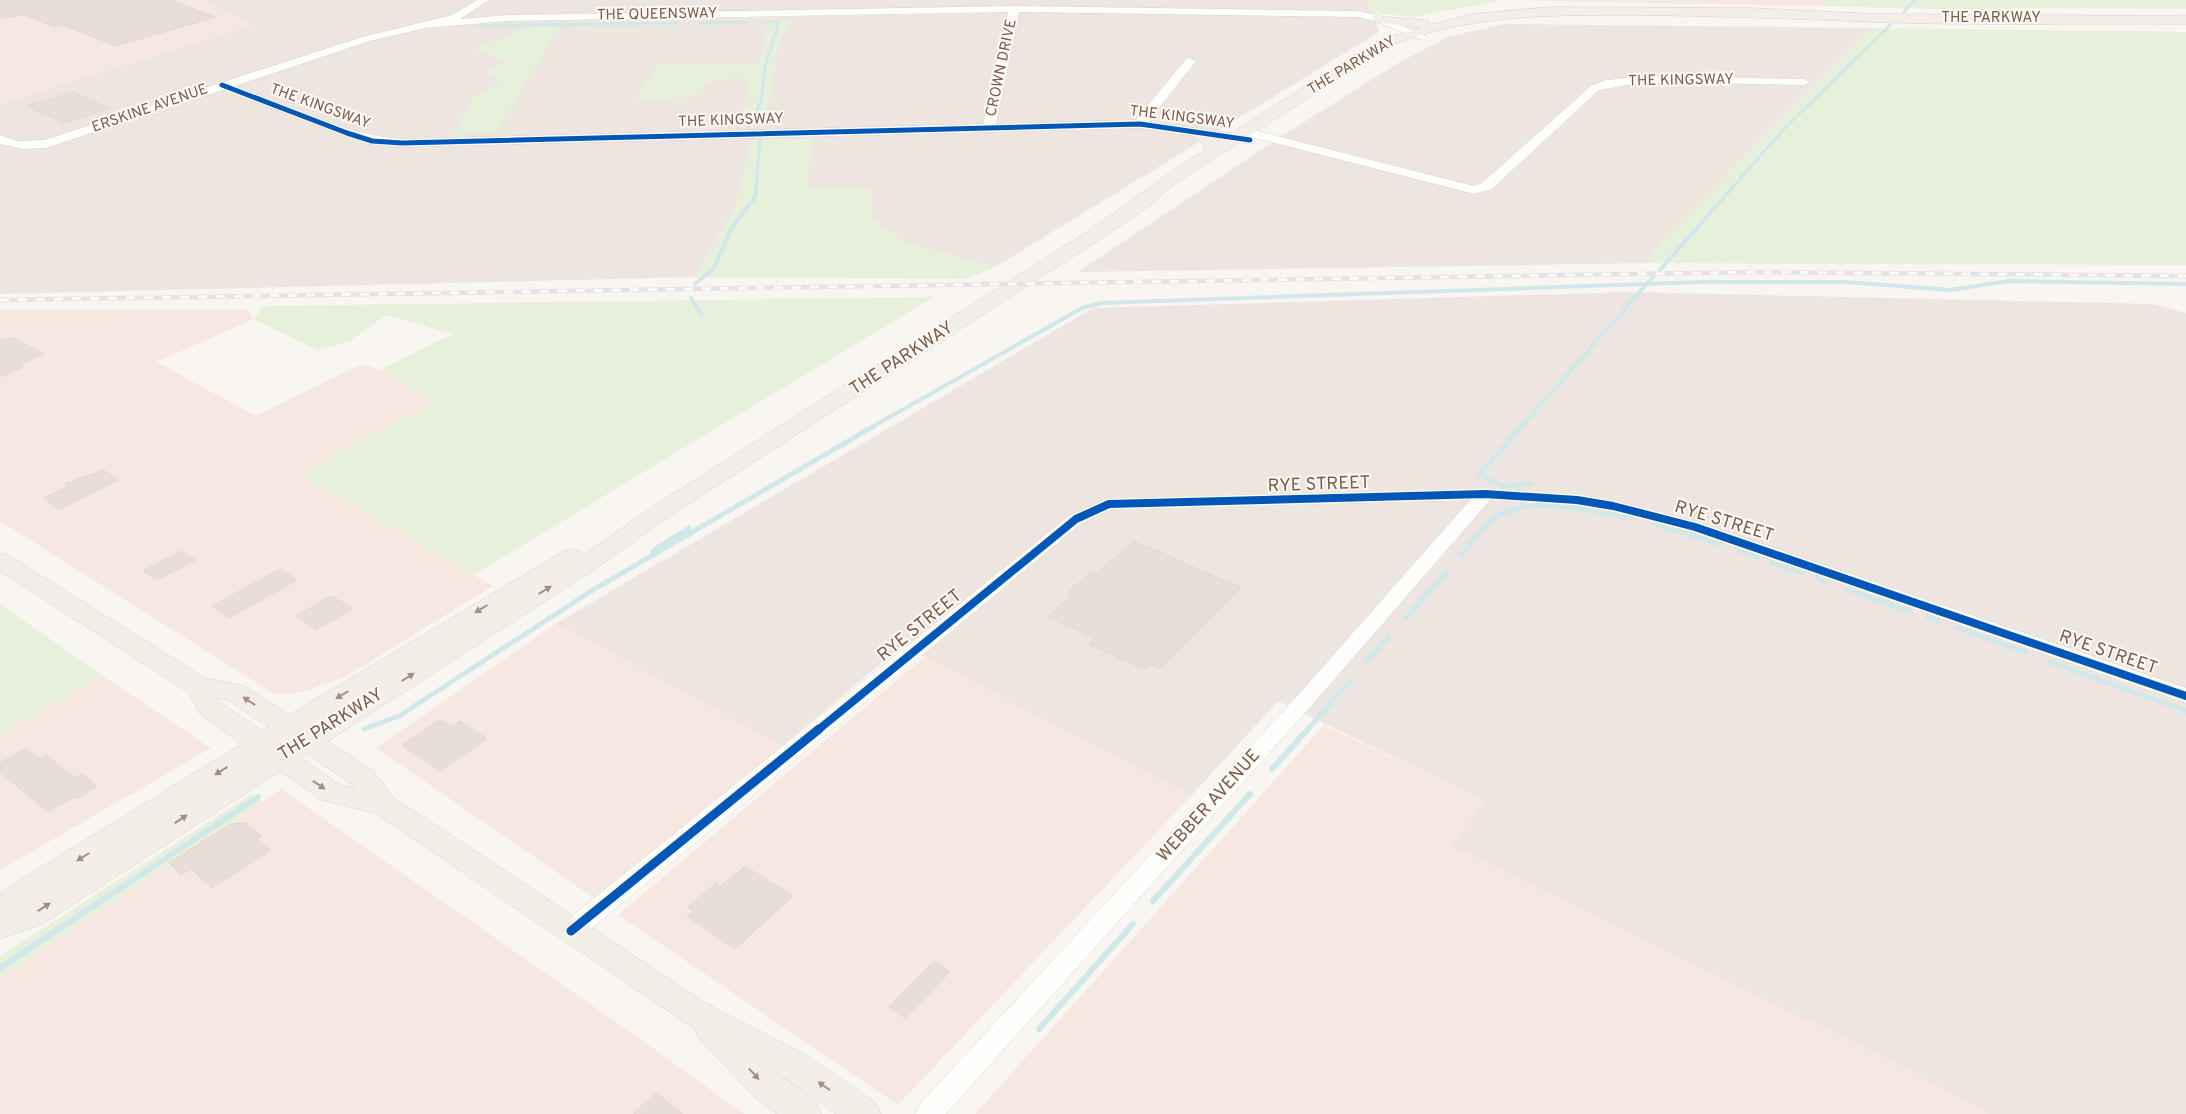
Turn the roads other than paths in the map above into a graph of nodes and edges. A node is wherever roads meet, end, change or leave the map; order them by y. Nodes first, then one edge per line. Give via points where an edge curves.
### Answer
1 (481, 3) edge
2 (1020, 6) edge
3 (1797, 16) junction
4 (1472, 18) junction
5 (479, 19) junction
6 (1379, 20) junction
7 (2186, 20) edge
8 (428, 25) junction
9 (1417, 35) junction
10 (1382, 44) junction
11 (1190, 60) dead end
12 (1804, 82) dead end
13 (222, 85) junction
14 (1140, 124) junction
15 (990, 128) junction
16 (1194, 131) junction
17 (1247, 136) junction
18 (0, 139) edge
19 (1213, 152) junction
20 (1146, 200) junction
21 (1485, 494) junction
22 (0, 560) edge
23 (198, 686) junction
24 (2186, 696) edge
25 (298, 734) junction
26 (270, 751) junction
27 (384, 805) junction
28 (0, 912) edge
29 (0, 927) edge
30 (572, 931) junction
31 (696, 1014) junction
32 (804, 1114) edge
33 (864, 1114) edge
34 (929, 1114) edge

1 - 5 street
1 - 8 street via 456,17
2 - 5 street, THE QUEENSWAY
2 - 6 street, THE QUEENSWAY via 1362,10
2 - 15 street, CROWN DRIVE
3 - 4 main road, THE PARKWAY via 1750,12 1551,10
3 - 7 main road, THE PARKWAY
3 - 9 main road, THE PARKWAY via 1523,17
4 - 6 main road via 1418,24
4 - 9 main road, THE PARKWAY
5 - 8 street, THE QUEENSWAY
6 - 9 street, THE QUEENSWAY
6 - 10 main road via 1388,32 1388,38
8 - 13 street, ERSKINE AVENUE via 366,39
9 - 10 main road, THE PARKWAY
9 - 17 main road, THE PARKWAY
10 - 17 main road, THE PARKWAY
11 - 14 street
12 - 17 street, THE KINGSWAY via 1645,78 1606,84 1595,88 1487,186 1474,190
13 - 15 street, THE KINGSWAY via 347,133 372,141 402,143
13 - 18 street, ERSKINE AVENUE via 46,144 25,146
14 - 15 street, THE KINGSWAY
14 - 16 street, THE KINGSWAY
16 - 17 street, THE KINGSWAY
16 - 19 main road via 1212,142
17 - 19 main road, THE PARKWAY
17 - 20 main road, THE PARKWAY via 1174,187
19 - 20 main road, THE PARKWAY via 1167,181
20 - 25 main road, THE PARKWAY via 656,514 530,579
21 - 24 street, RYE STREET via 1577,500 1695,527
21 - 30 street, RYE STREET via 1109,504 1076,519
21 - 34 street, WEBBER AVENUE via 1306,699
22 - 23 main road
25 -> 23 main road via 236,692
23 - 26 main road via 209,708
25 - 26 main road, THE PARKWAY
25 - 27 main road via 362,777
26 -> 27 main road via 332,794
26 -> 28 main road, THE PARKWAY via 18,896
29 -> 26 main road, THE PARKWAY via 33,914
27 - 30 main road
30 - 31 main road
31 -> 32 main road via 768,1088
33 -> 31 main road via 792,1064

